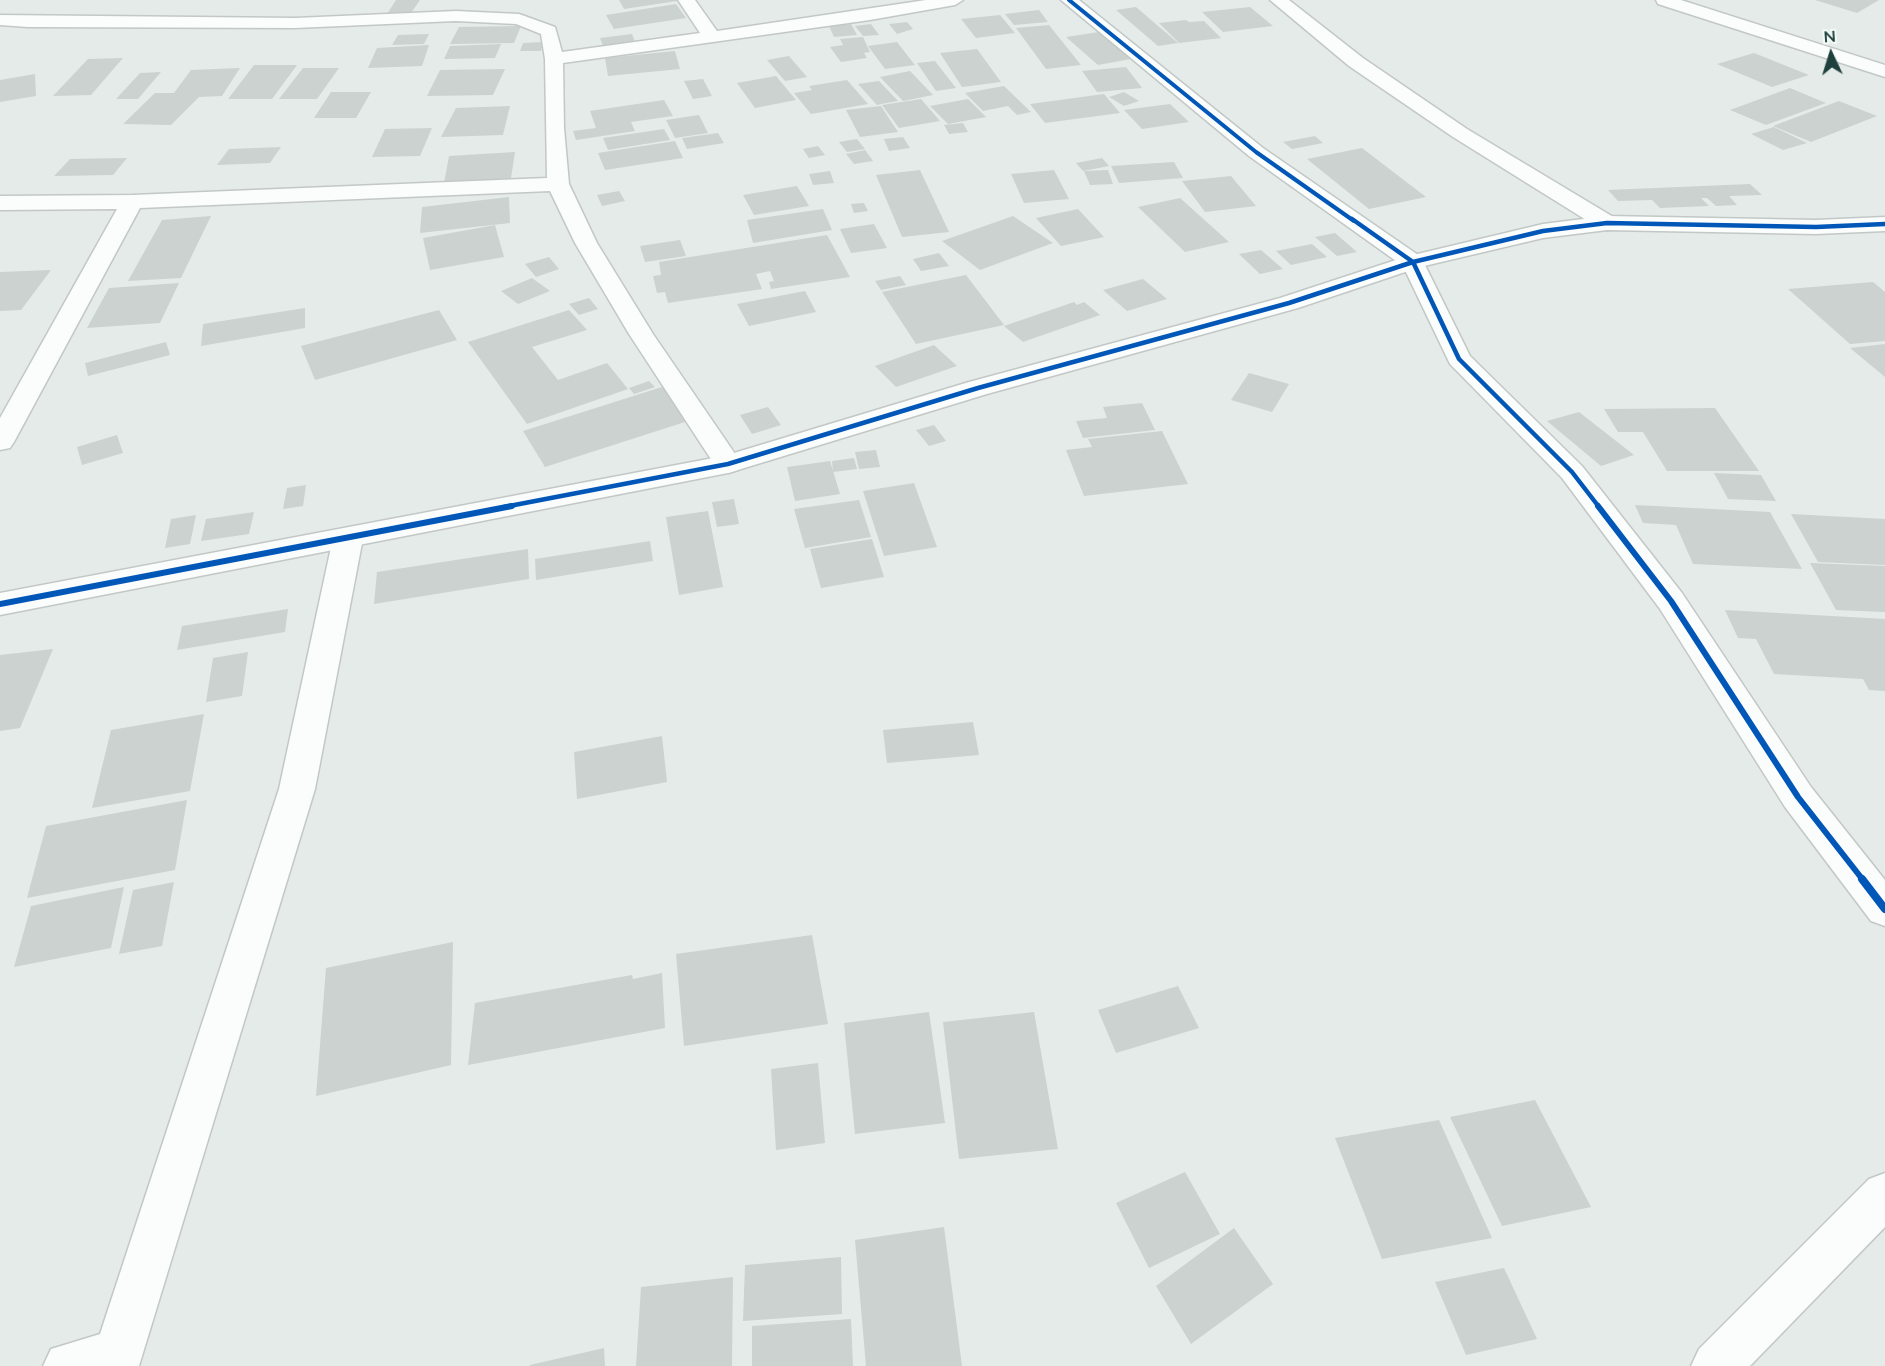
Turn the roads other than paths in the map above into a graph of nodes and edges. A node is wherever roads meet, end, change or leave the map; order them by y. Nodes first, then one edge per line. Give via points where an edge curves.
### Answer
1 (686, 0) edge
2 (955, 0) edge
3 (1069, 0) edge
4 (1278, 0) edge
5 (1664, 0) edge
6 (0, 20) edge
7 (712, 37) junction
8 (554, 59) junction
9 (1885, 71) edge
10 (558, 184) junction
11 (132, 201) junction
12 (0, 202) edge
13 (1607, 223) junction
14 (1885, 224) edge
15 (1413, 262) junction
16 (0, 442) edge
17 (728, 464) junction
18 (348, 538) junction
19 (0, 604) edge
20 (1885, 909) edge
21 (1885, 1195) edge
22 (115, 1360) edge
23 (68, 1366) edge
24 (1716, 1366) edge

1 - 7 street
2 - 7 street
3 - 15 street via 1256,152
4 - 13 street via 1356,62 1460,133
5 - 9 street
6 - 8 street via 295,23 456,16 519,19 549,31
7 - 8 street
8 - 10 street
10 - 11 street
10 - 17 street via 598,263 641,334
11 - 12 street
11 - 16 street
13 - 14 street via 1816,227
13 - 15 street via 1543,231
15 - 17 street via 1289,303 978,388
15 - 20 street via 1459,359 1572,472 1671,601 1798,797
17 - 18 street
18 - 19 street
18 - 22 street via 297,789
21 - 24 street
22 - 23 street

